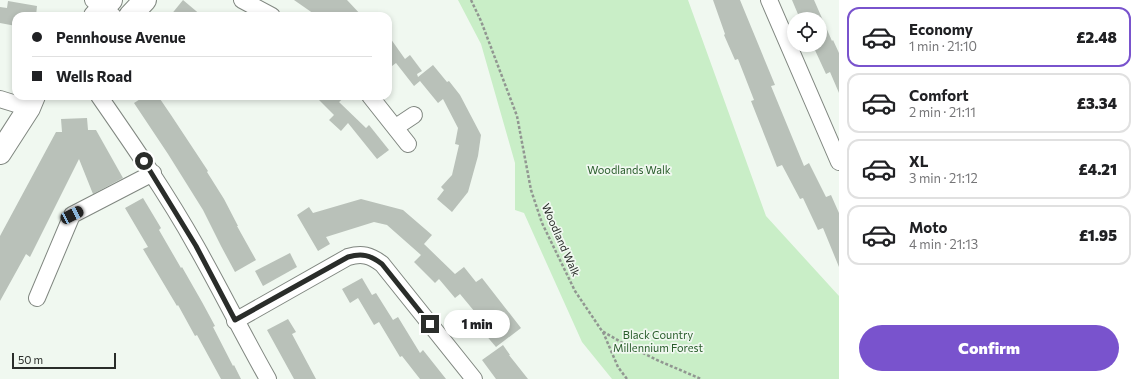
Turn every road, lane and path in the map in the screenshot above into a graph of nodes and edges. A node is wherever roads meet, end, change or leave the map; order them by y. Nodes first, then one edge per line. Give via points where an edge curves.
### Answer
1 (145, 0) edge
2 (242, 0) edge
3 (471, 0) edge
4 (769, 0) edge
5 (134, 12) edge
6 (264, 12) edge
7 (0, 99) edge
8 (12, 99) edge
9 (37, 100) edge
10 (102, 100) edge
11 (373, 100) edge
12 (414, 115) dead end
13 (396, 127) junction
14 (408, 144) dead end
15 (0, 153) edge
16 (839, 162) edge
17 (153, 174) junction
18 (37, 298) dead end
19 (235, 320) junction
20 (602, 331) junction
21 (268, 379) edge
22 (474, 379) edge
23 (627, 379) edge
24 (701, 379) edge

1 - 5 highway
2 - 6 street
3 - 20 path, Woodland Walk via 517,116 531,190 542,223 575,291
4 - 16 street
7 - 8 street
9 - 15 highway
10 - 17 street
11 - 13 street
12 - 13 street
13 - 14 street
17 - 18 street via 72,215
17 - 19 street via 196,246
19 - 21 street
19 - 22 street via 348,257 356,254 365,255 382,264
20 - 23 path via 618,367
20 - 24 path, Woodland Walk via 657,360

